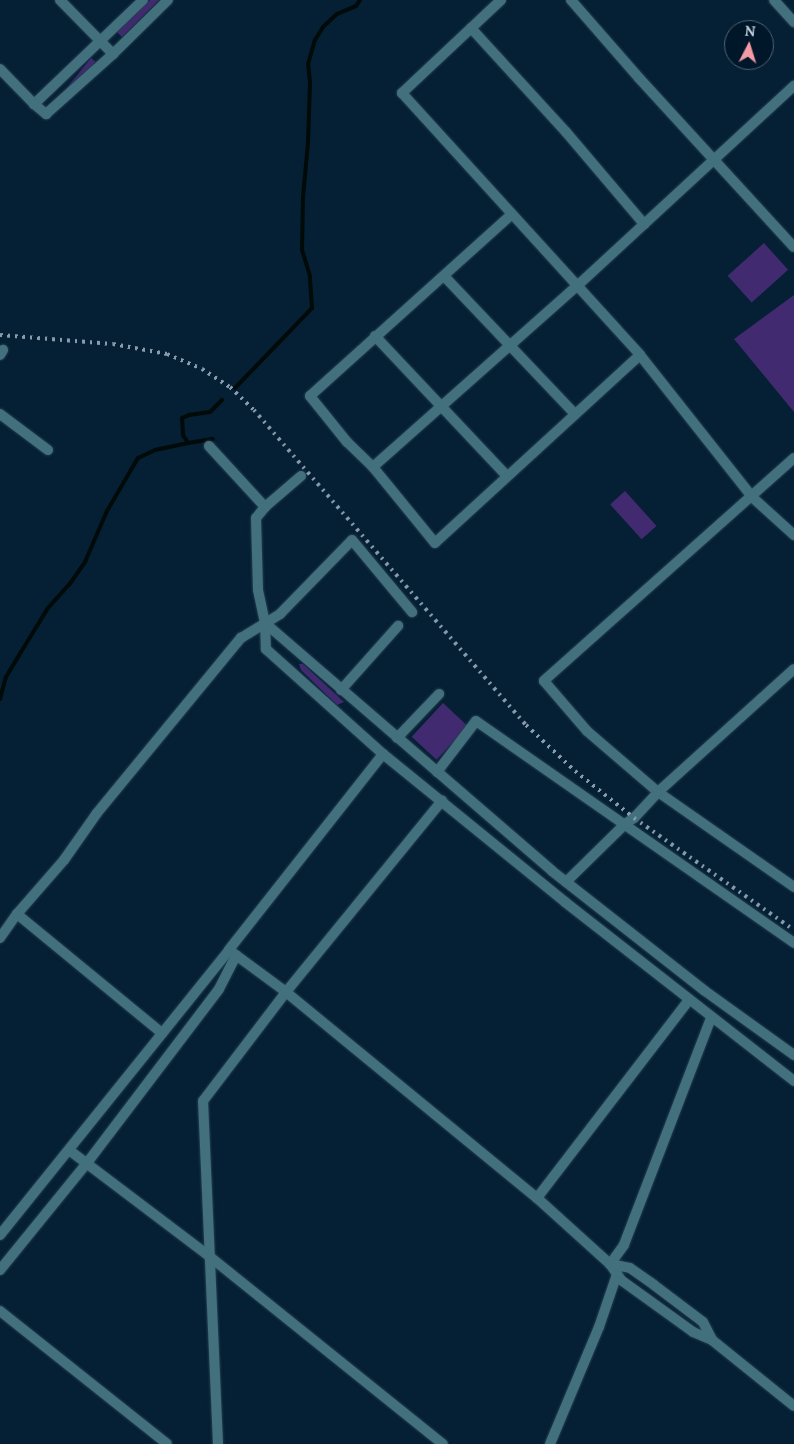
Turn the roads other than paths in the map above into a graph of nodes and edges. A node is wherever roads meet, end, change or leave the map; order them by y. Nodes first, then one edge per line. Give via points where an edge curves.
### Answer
1 (60, 0) edge
2 (143, 0) edge
3 (168, 0) edge
4 (501, 0) edge
5 (571, 0) edge
6 (774, 0) edge
7 (794, 22) edge
8 (471, 28) junction
9 (100, 42) junction
10 (114, 54) junction
11 (0, 69) edge
12 (794, 86) edge
13 (34, 104) junction
14 (714, 158) junction
15 (511, 215) junction
16 (644, 224) junction
17 (794, 247) edge
18 (444, 276) junction
19 (576, 286) junction
20 (375, 336) junction
21 (508, 345) junction
22 (640, 355) junction
23 (440, 406) junction
24 (0, 414) edge
25 (575, 414) junction
26 (208, 446) dead end
27 (48, 450) dead end
28 (794, 458) edge
29 (373, 467) junction
30 (301, 476) dead end
31 (507, 476) junction
32 (752, 497) junction
33 (265, 507) junction
34 (794, 535) edge
35 (412, 612) dead end
36 (264, 624) junction
37 (398, 626) dead end
38 (794, 669) edge
39 (341, 690) junction
40 (439, 694) dead end
41 (397, 738) junction
42 (383, 754) junction
43 (437, 772) junction
44 (658, 792) junction
45 (442, 800) junction
46 (624, 824) junction
47 (566, 882) junction
48 (794, 886) edge
49 (17, 914) junction
50 (0, 938) edge
51 (794, 943) edge
52 (232, 953) junction
53 (286, 992) junction
54 (689, 1000) junction
55 (711, 1018) junction
56 (162, 1033) junction
57 (794, 1055) edge
58 (794, 1081) edge
59 (69, 1150) junction
60 (87, 1163) junction
61 (537, 1198) junction
62 (0, 1235) edge
63 (209, 1256) junction
64 (610, 1264) junction
65 (0, 1270) edge
66 (617, 1274) junction
67 (0, 1311) edge
68 (712, 1340) junction
69 (794, 1406) edge
70 (167, 1444) edge
71 (218, 1444) edge
72 (443, 1444) edge
73 (550, 1444) edge

1 - 9 street
2 - 9 street
3 - 10 street
4 - 8 street
5 - 14 street
6 - 7 street
8 - 15 street via 402,93
8 - 16 street
9 - 10 street
9 - 13 street
10 - 13 street via 46,114
11 - 13 street
12 - 14 street
14 - 16 street
14 - 17 street
15 - 18 street
15 - 19 street
16 - 19 street
18 - 20 street
18 - 21 street
19 - 21 street
19 - 22 street
20 - 23 street
20 - 29 street via 310,396 347,442
21 - 23 street
21 - 25 street
22 - 25 street
22 - 32 street
23 - 29 street
23 - 31 street
24 - 27 street
25 - 31 street
26 - 33 street
28 - 32 street
29 - 31 street via 435,543
30 - 33 street
32 - 34 street
32 - 44 street via 544,681 587,731
33 - 36 street via 256,518 258,590
35 - 36 street via 352,540 280,614
36 - 39 street
36 - 42 street via 266,649
36 - 49 street via 241,638
37 - 39 street
38 - 44 street
39 - 41 street
40 - 41 street
41 - 43 street
42 - 45 street
42 - 52 street
43 - 46 street via 476,721
43 - 47 street
44 - 46 street
44 - 48 street
45 - 53 street
45 - 54 street
46 - 47 street
46 - 51 street
47 - 57 street via 705,991
49 - 50 street
49 - 56 street
52 - 53 street
52 - 56 street
52 - 60 street via 219,989
53 - 61 street
53 - 63 street via 203,1101
54 - 55 street
54 - 61 street
55 - 58 street
55 - 64 street via 624,1245
56 - 59 street
59 - 60 street
59 - 62 street
60 - 63 street
60 - 65 street
61 - 64 street
63 - 71 street
63 - 72 street
64 - 66 street
64 - 68 street via 630,1268 661,1290 703,1322
66 - 68 street via 693,1332
66 - 73 street via 599,1327
67 - 70 street
68 - 69 street

